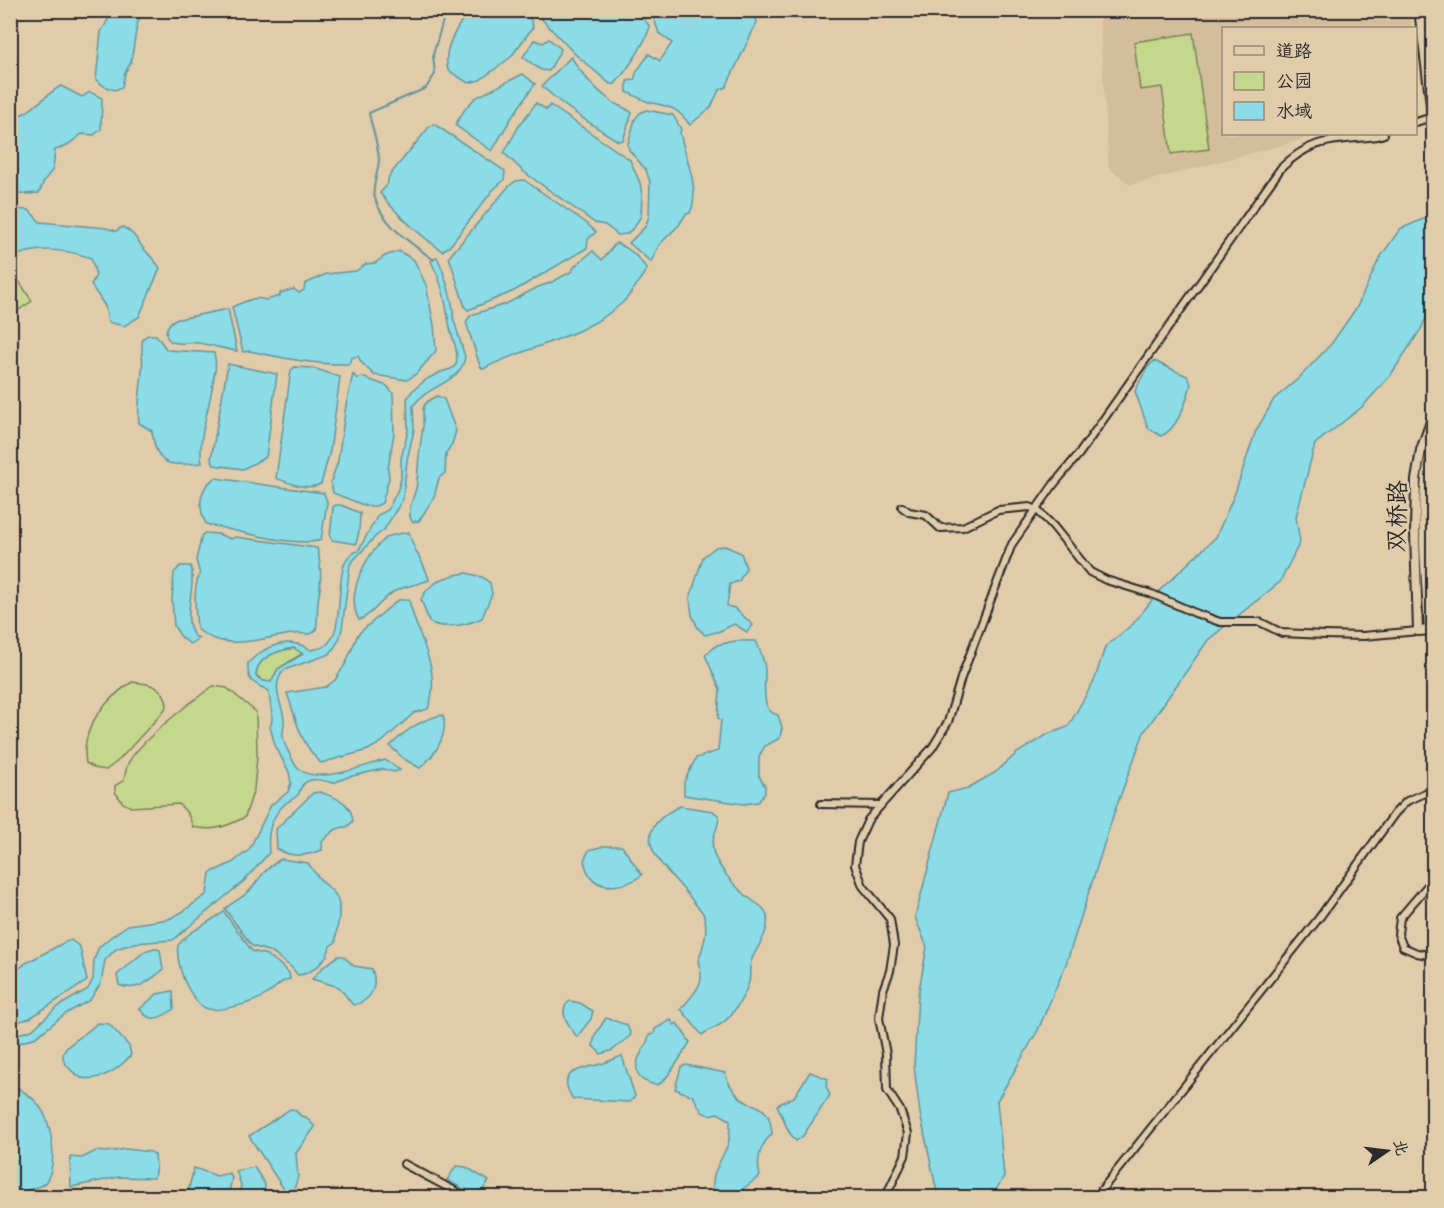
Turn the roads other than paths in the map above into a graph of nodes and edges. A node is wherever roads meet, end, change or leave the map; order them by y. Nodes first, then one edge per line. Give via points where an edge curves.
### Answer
1 (1419, 10) edge
2 (1427, 10) edge
3 (1434, 68) edge
4 (1432, 117) edge
5 (1417, 122) edge
6 (1434, 128) edge
7 (1381, 135) edge
8 (1434, 413) edge
9 (1434, 438) edge
10 (902, 507) dead end
11 (1037, 510) junction
12 (1431, 621) edge
13 (1418, 622) junction
14 (1418, 631) junction
15 (1431, 631) edge
16 (1434, 789) edge
17 (821, 804) dead end
18 (881, 805) junction
19 (1434, 878) edge
20 (1434, 956) edge
21 (404, 1164) dead end
22 (468, 1197) edge
23 (885, 1197) edge
24 (1095, 1197) edge

1 - 4 street
2 - 3 street
4 - 5 street
4 - 6 street
7 - 11 street via 1309,146 1281,168
8 - 13 street, 双桥路 via 1416,480
9 - 12 street via 1424,501
10 - 11 street via 926,515 940,528 963,527 998,510
11 - 14 street via 1090,572 1220,622 1260,622 1282,633 1325,635
11 - 18 street via 1012,544 948,722 932,748
12 - 13 street
12 - 15 street
13 - 14 street, 双桥路
14 - 15 street
16 - 24 street via 1407,801 1395,813 1313,925
17 - 18 street
18 - 23 street via 868,820 858,842 855,865 863,885 890,919 894,945 879,1018 887,1090 908,1133 905,1156
19 - 20 street via 1400,918 1398,934 1403,947
21 - 22 street

